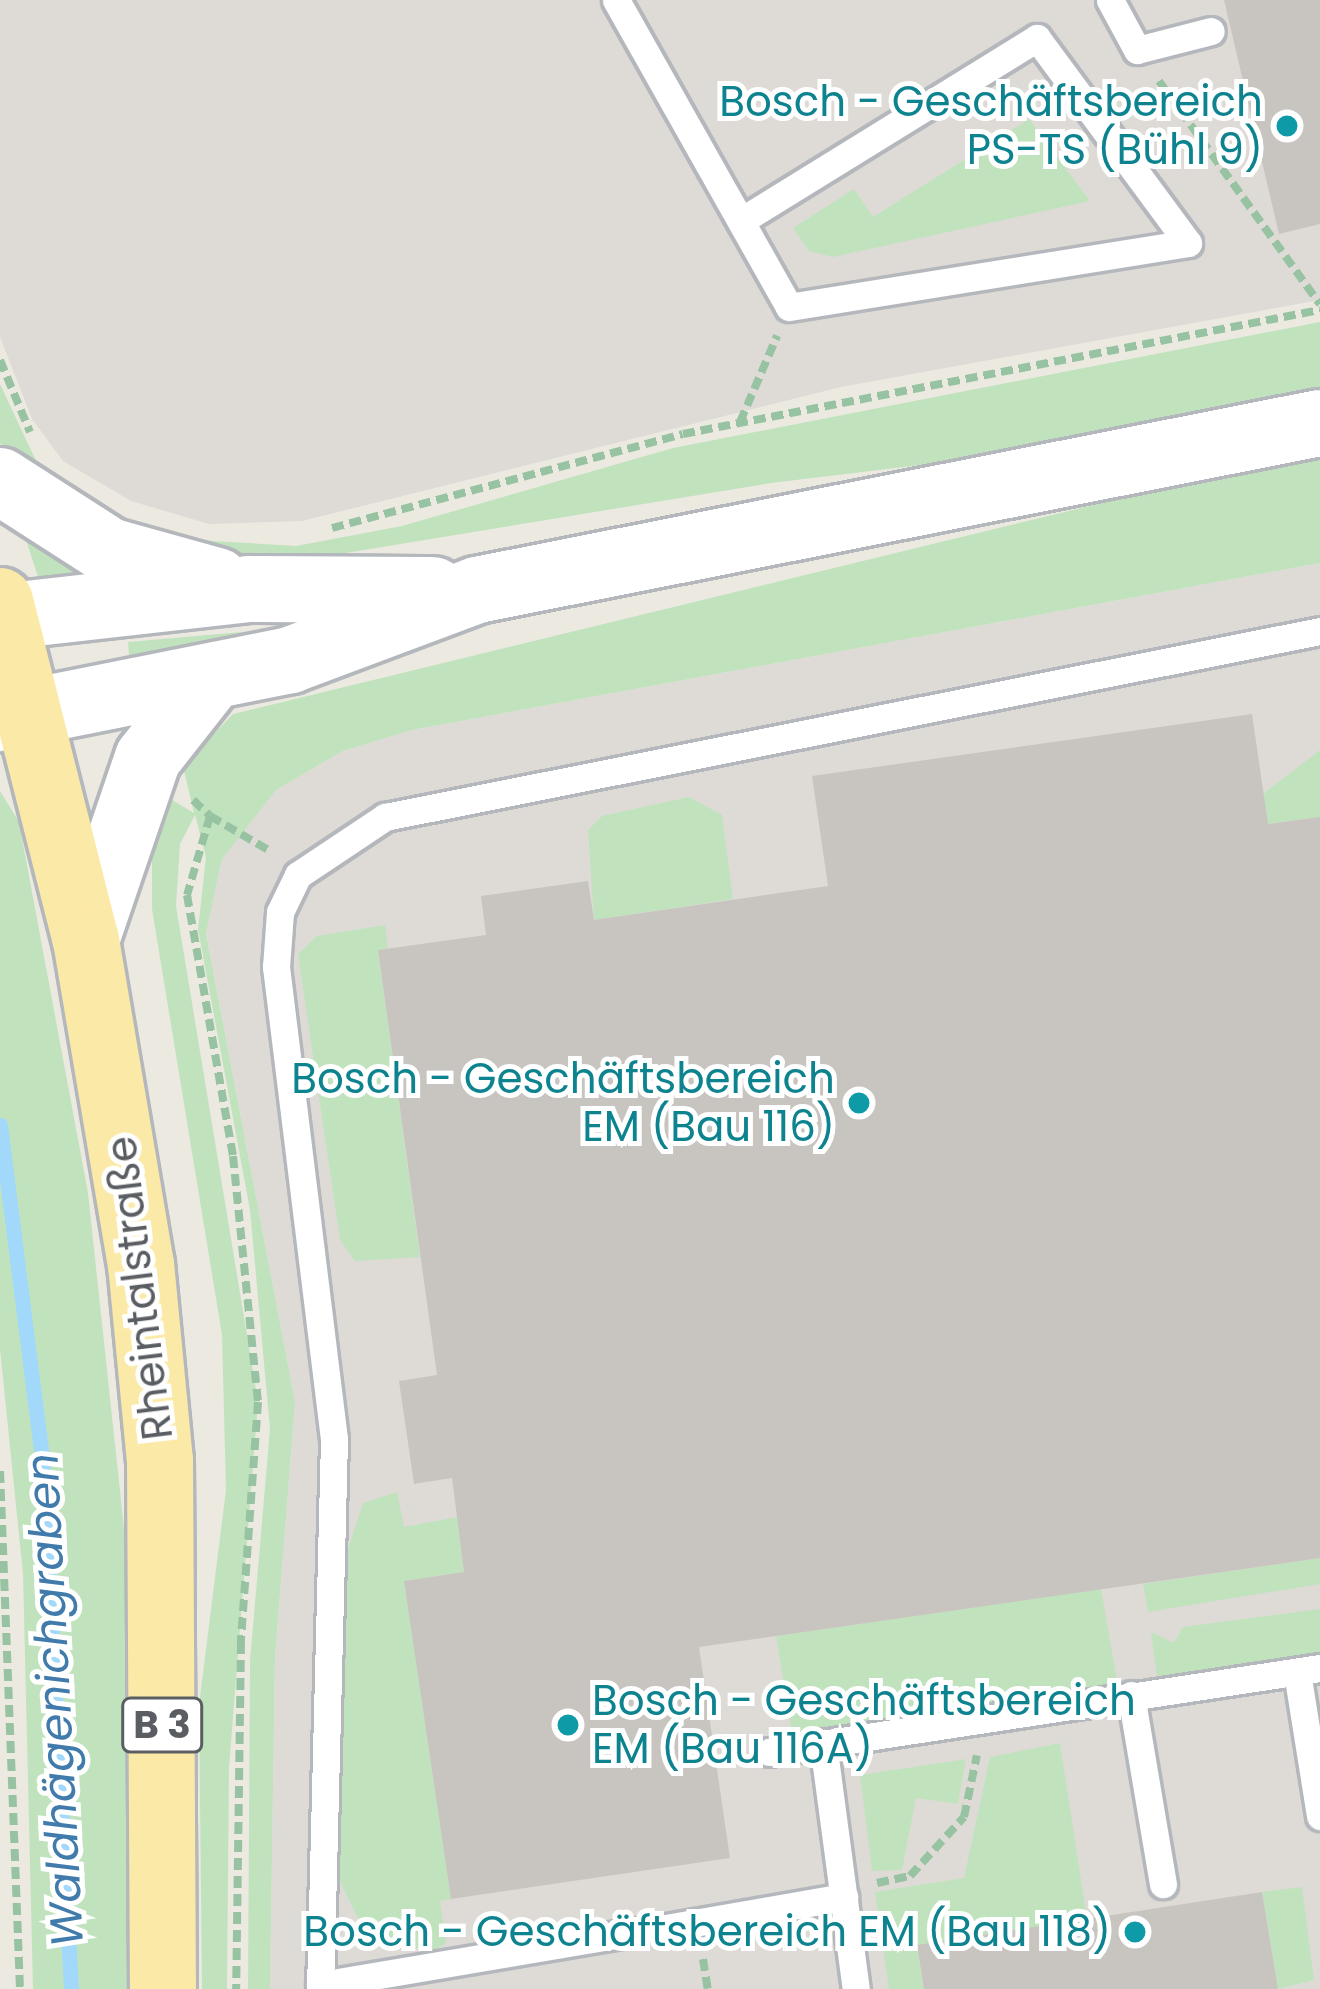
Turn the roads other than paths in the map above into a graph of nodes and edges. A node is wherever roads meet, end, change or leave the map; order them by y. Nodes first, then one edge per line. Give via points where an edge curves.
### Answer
1 (616, 0) edge
2 (1110, 0) edge
3 (1211, 32) dead end
4 (741, 221) junction
5 (1320, 423) edge
6 (0, 481) edge
7 (249, 589) junction
8 (477, 590) junction
9 (2, 612) edge
10 (1320, 631) edge
11 (210, 679) junction
12 (16, 717) edge
13 (86, 940) junction
14 (1308, 1670) edge
15 (1131, 1695) junction
16 (823, 1743) junction
17 (769, 1752) dead end
18 (1320, 1817) edge
19 (1162, 1884) dead end
20 (843, 1893) junction
21 (666, 1928) dead end
22 (634, 1932) dead end
23 (320, 1987) edge
24 (163, 1989) edge
25 (856, 1989) edge

1 - 4 lane
2 - 3 lane via 1136,50
4 - 4 lane via 789,307 1188,243 1037,38
5 - 8 street
6 - 7 street via 109,551
7 - 8 street
7 - 9 street
8 - 11 street
9 - 12 main road, Rheintalstraße / B 3
10 - 23 lane via 385,817 298,875 280,912 276,968 334,1439
11 - 12 street
11 - 13 street via 148,758
12 - 13 main road, Rheintalstraße / B 3
13 - 24 main road, Rheintalstraße / B 3 via 131,1196 160,1460
14 - 15 lane
14 - 18 lane
15 - 16 lane
15 - 19 lane
16 - 17 lane
16 - 20 lane
20 - 21 lane
20 - 25 lane
22 - 23 lane

